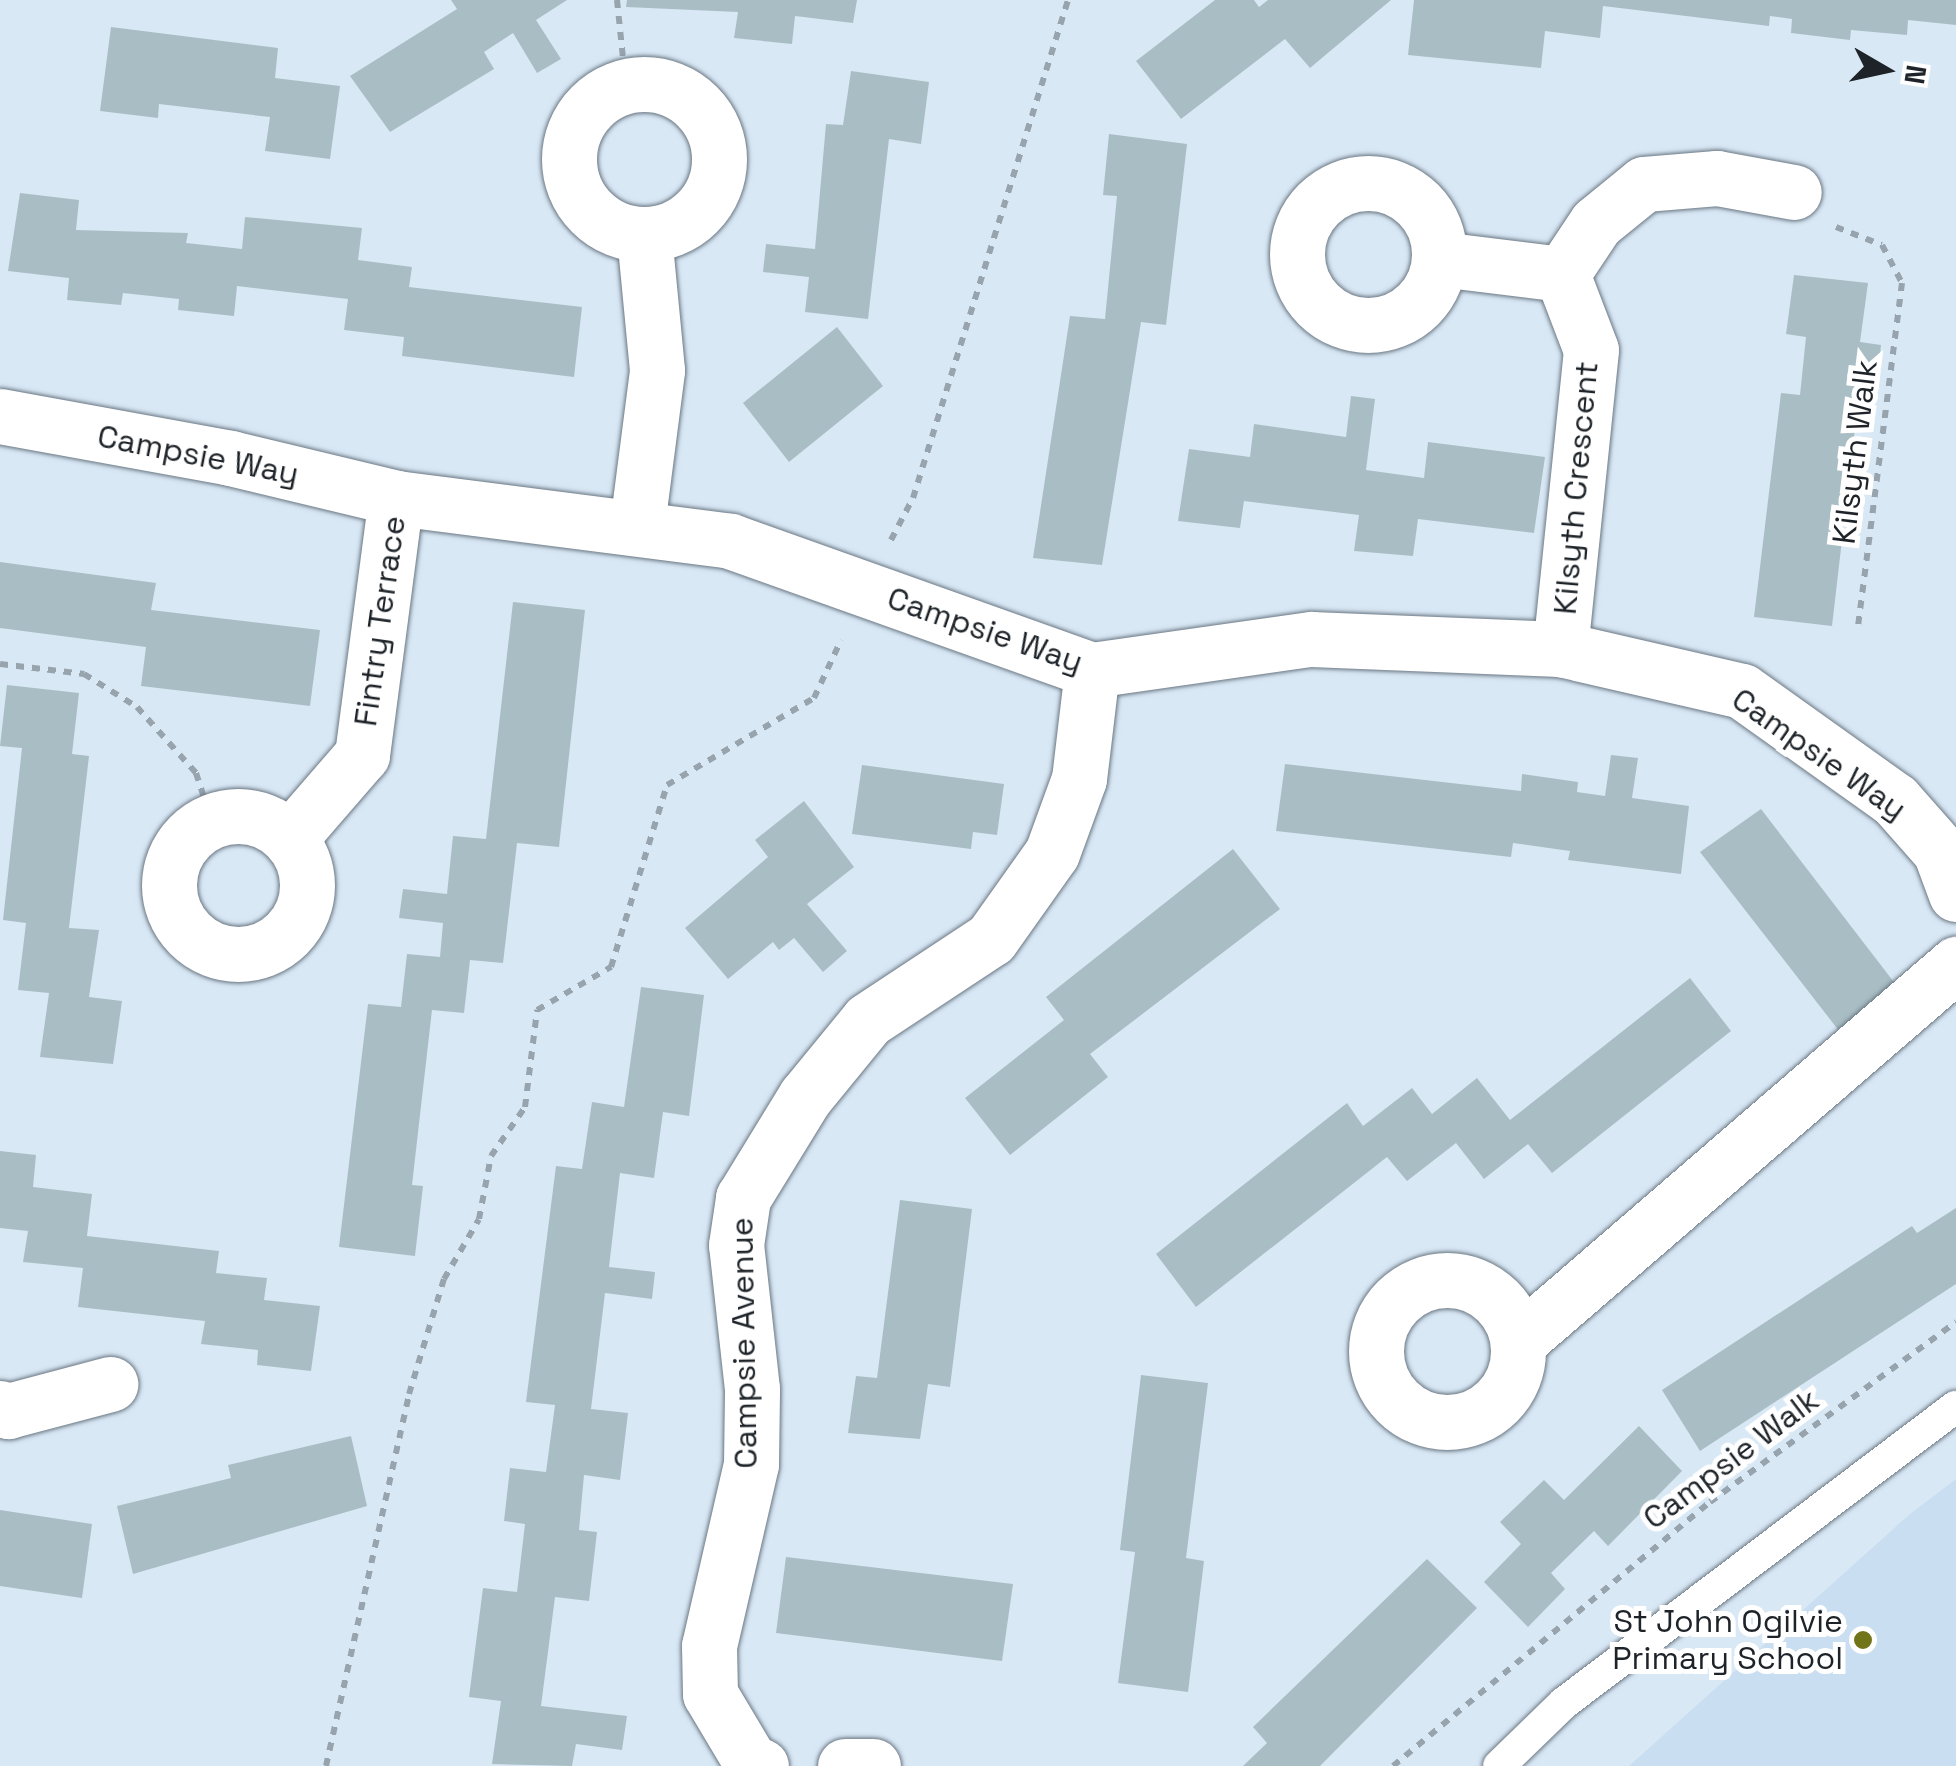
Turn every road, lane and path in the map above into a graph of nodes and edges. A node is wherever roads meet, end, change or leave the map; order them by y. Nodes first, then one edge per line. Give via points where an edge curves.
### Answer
1 (618, 0) edge
2 (1068, 0) edge
3 (626, 87) junction
4 (1794, 192) joint
5 (644, 234) junction
6 (1440, 259) dead end
7 (1562, 274) junction
8 (0, 416) edge
9 (396, 498) junction
10 (637, 525) junction
11 (865, 588) junction
12 (1858, 626) dead end
13 (1560, 649) junction
14 (0, 664) edge
15 (1092, 670) junction
16 (212, 822) junction
17 (290, 838) junction
18 (1951, 861) edge
19 (1956, 964) edge
20 (1956, 1322) edge
21 (1518, 1342) dead end
22 (110, 1384) dead end
23 (1956, 1407) edge
24 (0, 1408) edge
25 (326, 1766) edge
26 (760, 1766) edge
27 (846, 1766) edge
28 (873, 1766) edge
29 (1393, 1766) edge
30 (1500, 1766) edge

1 - 3 path
2 - 11 path via 913,498
3 - 5 street via 590,106 576,128 571,177 597,219
3 - 5 street via 658,86 681,94 700,110 719,154 706,201 669,230
4 - 7 street via 1717,178 1644,184 1596,223
4 - 12 path, Kilsyth Walk via 1832,226 1882,244 1902,283
5 - 10 street via 656,370
6 - 7 street
7 - 13 street, Kilsyth Crescent via 1591,350
8 - 9 street, Campsie Way via 230,458
9 - 10 street, Campsie Way
9 - 17 street, Fintry Terrace via 362,755
10 - 11 street, Campsie Way via 730,541
11 - 15 street, Campsie Way
11 - 25 path via 814,698 667,785 611,967 537,1010 525,1107 491,1156 479,1219 444,1279 409,1394
13 - 15 street, Campsie Way via 1310,639
13 - 18 street, Campsie Way via 1742,690 1895,800
14 - 16 path via 84,674 137,706 196,773
15 - 26 street, Campsie Avenue via 1080,778 1052,853 991,939 868,1020 805,1097 742,1198 736,1245 752,1389 751,1464 709,1646 710,1694 750,1761
16 - 17 street via 248,816
16 - 17 street via 178,850 168,896 185,932 218,952 265,950 293,928 308,882
19 - 21 street
20 - 29 path, Campsie Walk via 1710,1502
22 - 24 street
23 - 30 lane via 1564,1703
27 - 28 street

